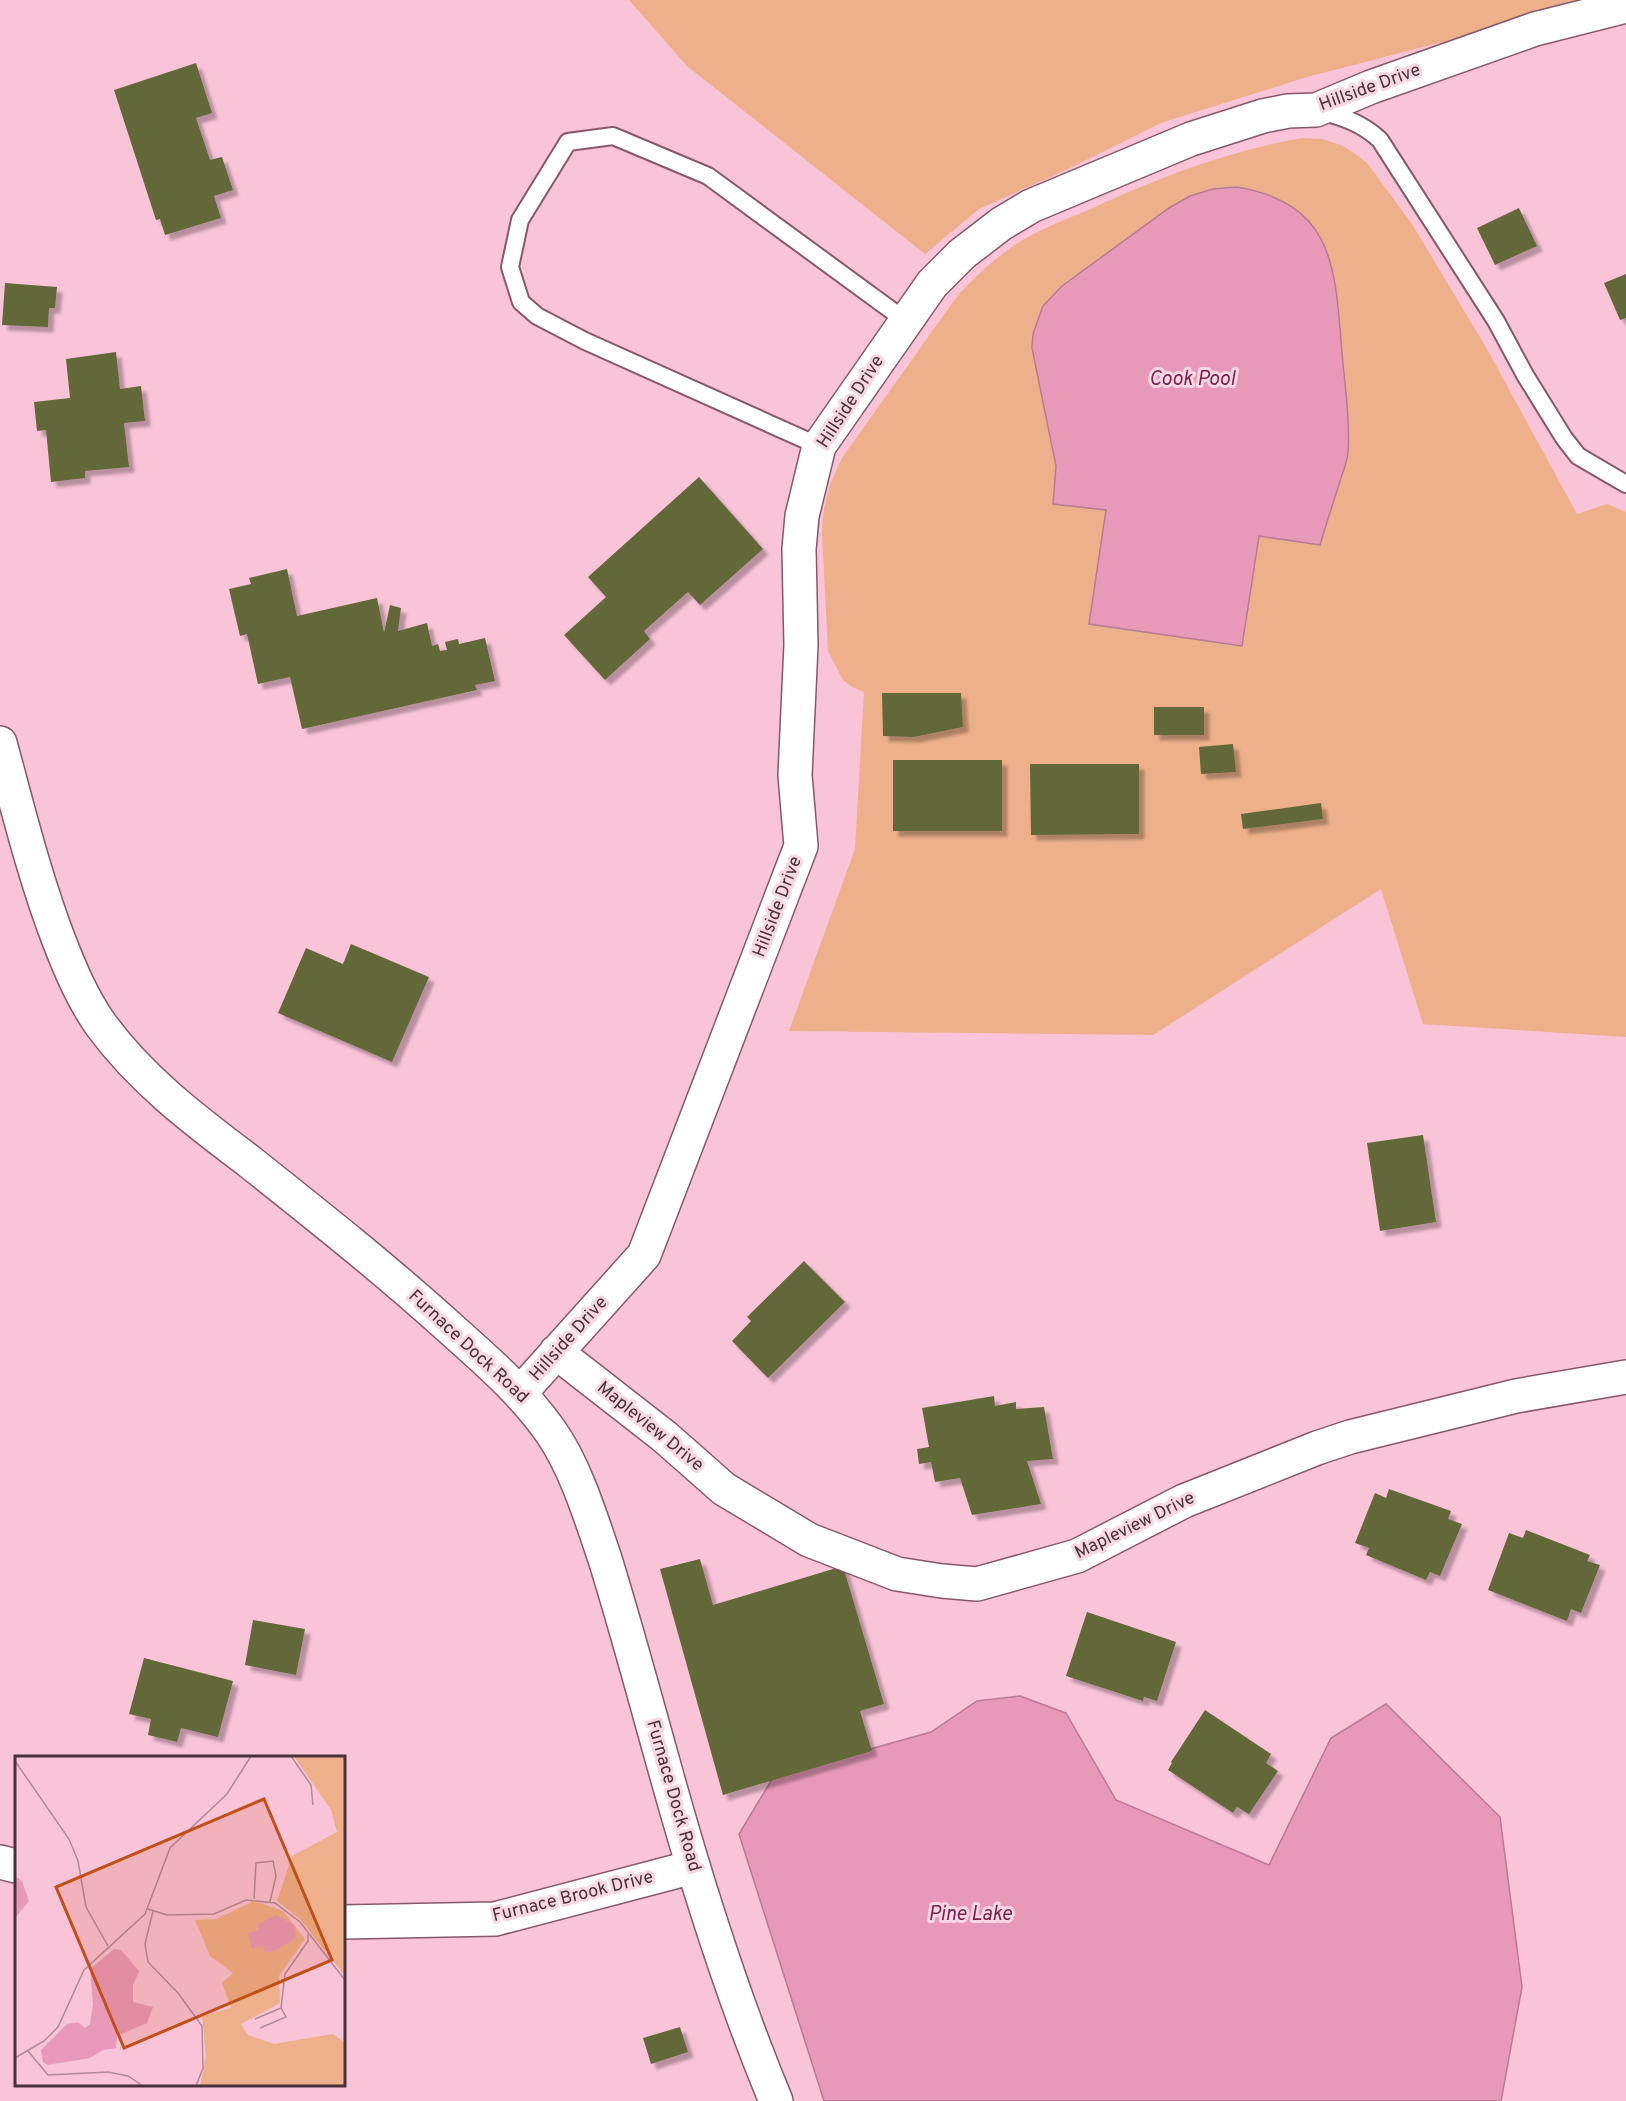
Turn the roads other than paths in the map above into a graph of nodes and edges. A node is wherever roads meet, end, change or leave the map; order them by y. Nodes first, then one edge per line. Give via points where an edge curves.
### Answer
1 (1626, 6) edge
2 (1316, 110) junction
3 (906, 321) junction
4 (819, 446) junction
5 (1626, 484) edge
6 (0, 744) edge
7 (556, 1352) junction
8 (1626, 1377) edge
9 (521, 1392) junction
10 (0, 1862) edge
11 (15, 1866) edge
12 (693, 1867) junction
13 (345, 1922) edge
14 (776, 2101) edge

1 - 2 street, Hillside Drive via 1535,28
2 - 3 street, Hillside Drive via 1263,116 1191,139 1031,206 962,254 932,284
2 - 5 lane via 1367,128 1380,140 1496,321 1564,438 1578,456
3 - 4 street, Hillside Drive
3 - 4 lane via 708,176 612,136 568,142 520,220 510,267 521,302 537,316 585,341
4 - 7 street, Hillside Drive via 802,516 799,549 801,645 795,775 801,846 644,1255
6 - 9 street, Furnace Dock Road via 43,898 76,984 102,1025 141,1073 172,1101 314,1212
7 - 8 street, Mapleview Drive via 665,1437 724,1489 809,1540 897,1574 977,1584 1077,1556 1184,1501 1350,1437 1516,1396
7 - 9 street, Hillside Drive
9 - 12 street, Furnace Dock Road via 554,1436 593,1523
10 - 11 street
12 - 13 street, Furnace Brook Drive via 495,1919
12 - 14 street, Furnace Dock Road via 722,1961

